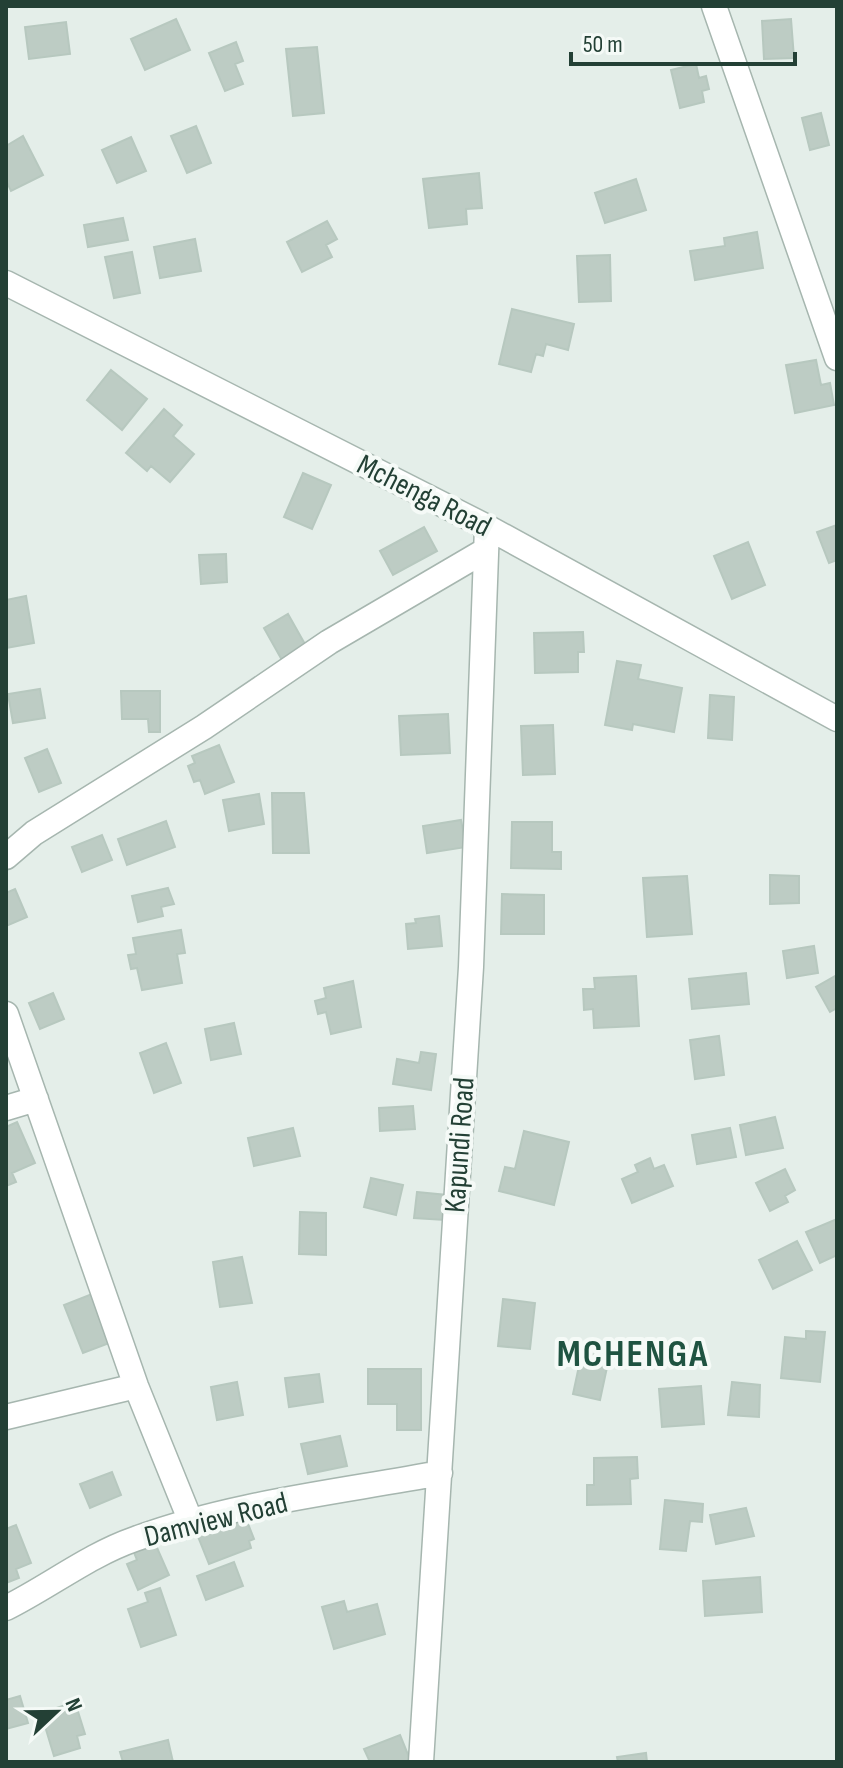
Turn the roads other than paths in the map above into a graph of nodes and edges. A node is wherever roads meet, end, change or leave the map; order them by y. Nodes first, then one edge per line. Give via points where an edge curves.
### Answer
1 (714, 6) edge
2 (6, 283) edge
3 (837, 358) edge
4 (487, 538) junction
5 (837, 719) edge
6 (6, 857) edge
7 (6, 1014) edge
8 (36, 1099) junction
9 (6, 1108) edge
10 (136, 1386) junction
11 (6, 1417) edge
12 (440, 1473) junction
13 (191, 1522) junction
14 (6, 1608) edge
15 (421, 1762) edge

1 - 3 street
2 - 4 street, Mchenga Road
4 - 5 street, Mchenga Road
4 - 6 street via 34,833
4 - 12 street, Kapundi Road via 471,967
7 - 8 street
8 - 9 street
8 - 10 street
10 - 11 street
10 - 13 street
12 - 13 street, Damview Road
12 - 15 street, Kapundi Road
13 - 14 street, Damview Road via 96,1556

